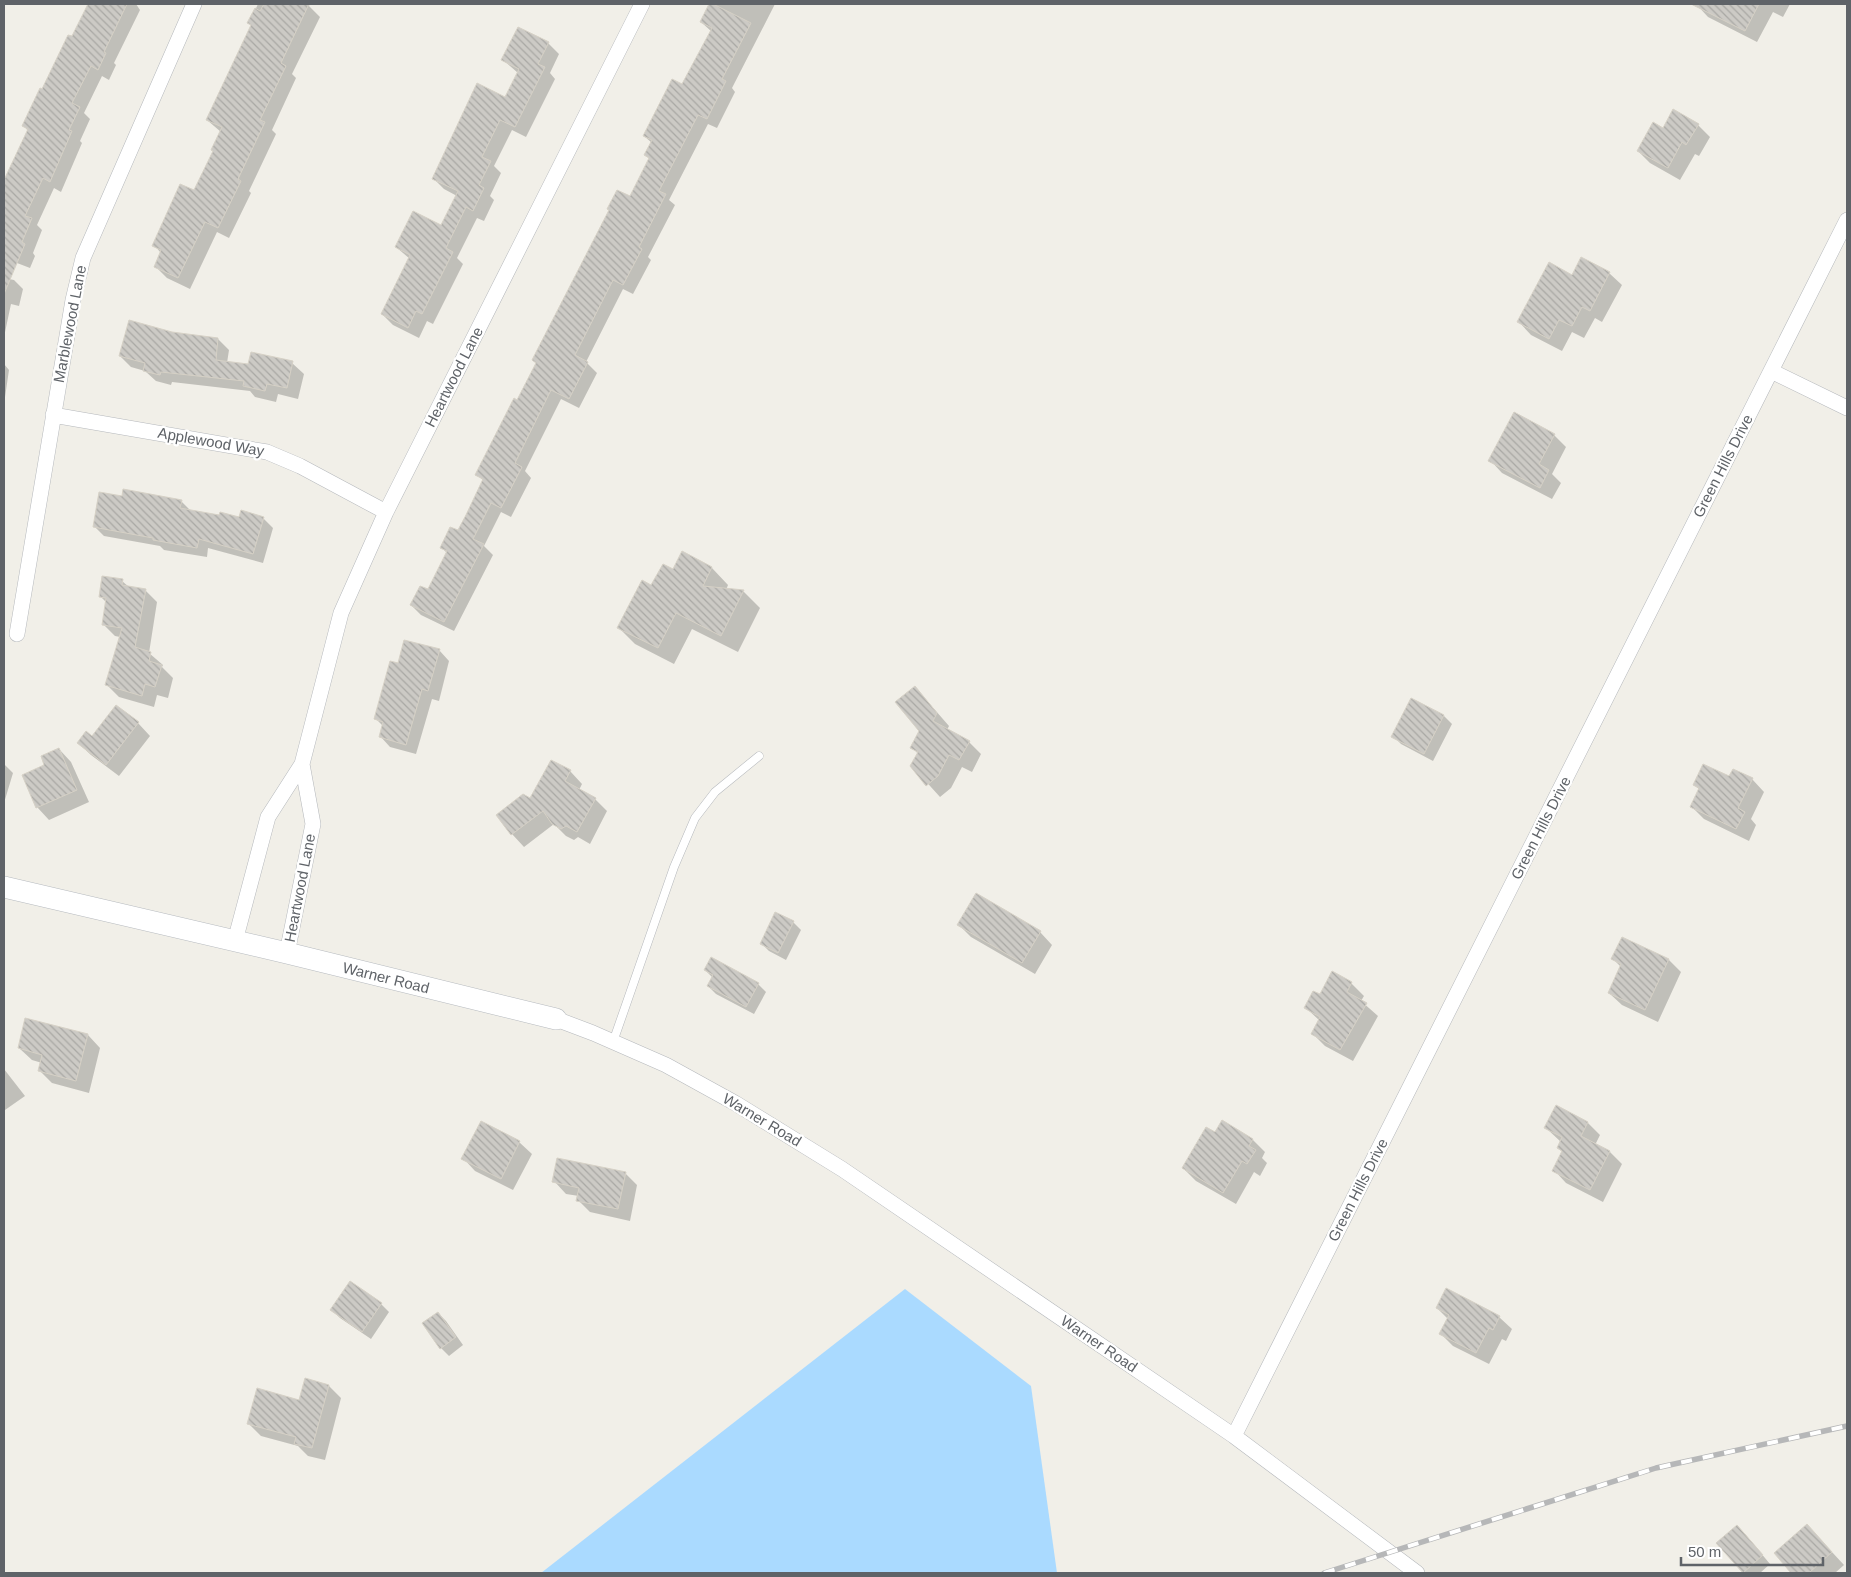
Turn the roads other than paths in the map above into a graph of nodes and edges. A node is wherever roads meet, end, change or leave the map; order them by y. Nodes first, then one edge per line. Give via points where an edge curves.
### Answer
1 (194, 4) edge
2 (642, 4) edge
3 (1847, 220) edge
4 (1771, 371) junction
5 (1847, 408) edge
6 (53, 415) junction
7 (386, 512) junction
8 (17, 634) dead end
9 (760, 756) dead end
10 (302, 764) junction
11 (4, 887) edge
12 (235, 941) junction
13 (287, 953) junction
14 (556, 1019) joint
15 (613, 1042) junction
16 (1234, 1436) junction
17 (1417, 1573) edge

1 - 6 street, Marblewood Lane via 83,258
2 - 7 street, Heartwood Lane
3 - 4 street, Green Hills Drive
4 - 5 street
4 - 16 street, Green Hills Drive
6 - 7 street, Applewood Way via 267,452
6 - 8 street, Marblewood Lane
7 - 10 street, Heartwood Lane via 341,613
9 - 15 lane via 715,792 695,818 674,867
10 - 12 street, Heartwood Lane via 268,817
10 - 13 street, Heartwood Lane via 313,824
11 - 12 street, Warner Road
12 - 13 street, Warner Road
13 - 14 street, Warner Road
14 - 15 street, Warner Road
15 - 16 street, Warner Road via 718,1093 842,1169
16 - 17 street, Warner Road

